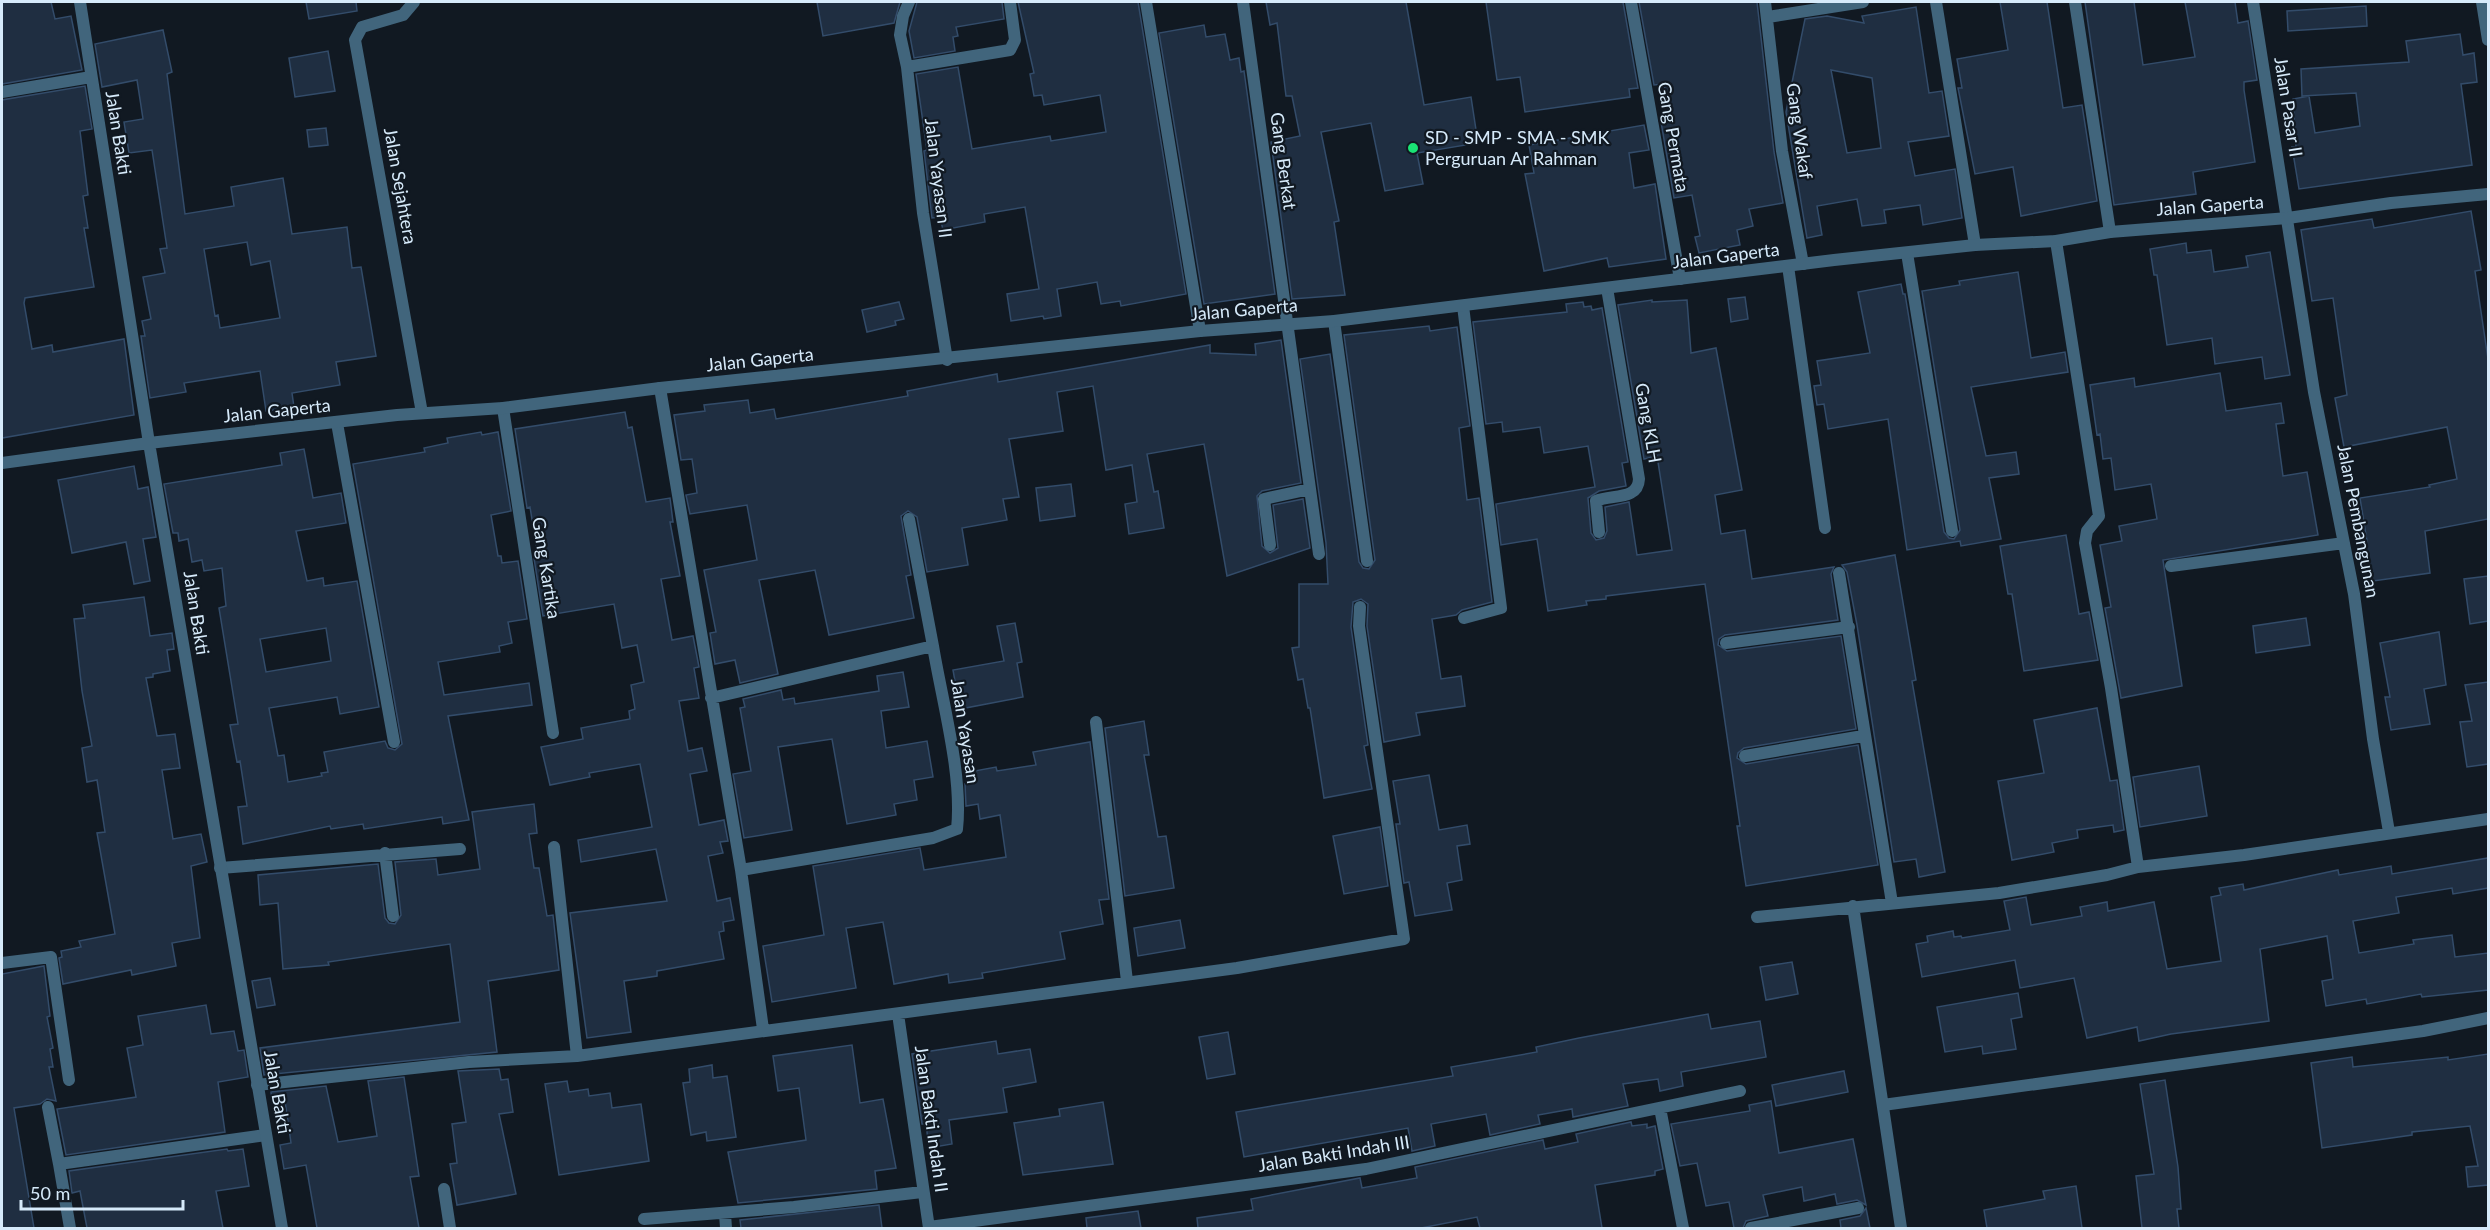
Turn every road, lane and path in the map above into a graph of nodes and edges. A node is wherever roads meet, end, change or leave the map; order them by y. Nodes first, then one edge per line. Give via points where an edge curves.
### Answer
1 (80, 2) edge
2 (414, 2) edge
3 (909, 2) edge
4 (1010, 2) edge
5 (1146, 2) edge
6 (1243, 2) edge
7 (1631, 2) edge
8 (1766, 2) edge
9 (1863, 2) edge
10 (1936, 2) edge
11 (2075, 2) edge
12 (2253, 2) edge
13 (2482, 2) edge
14 (1768, 17) junction
15 (2488, 40) edge
16 (907, 67) junction
17 (91, 77) junction
18 (2, 92) edge
19 (2488, 194) edge
20 (2288, 218) junction
21 (2110, 232) junction
22 (2056, 241) junction
23 (1975, 245) junction
24 (1907, 253) junction
25 (1803, 264) junction
26 (1788, 266) junction
27 (1680, 279) junction
28 (1607, 288) junction
29 (1463, 306) junction
30 (1334, 321) junction
31 (1287, 325) junction
32 (1200, 331) junction
33 (947, 360) junction
34 (660, 388) junction
35 (503, 408) junction
36 (422, 413) junction
37 (337, 423) junction
38 (149, 443) junction
39 (2, 463) edge
40 (1310, 489) junction
41 (909, 519) dead end
42 (1825, 528) dead end
43 (1952, 531) dead end
44 (1599, 532) dead end
45 (2344, 543) junction
46 (1270, 545) dead end
47 (1319, 554) dead end
48 (1367, 561) dead end
49 (2171, 566) dead end
50 (1839, 573) dead end
51 (1360, 607) dead end
52 (1464, 618) dead end
53 (1849, 627) junction
54 (1726, 643) dead end
55 (933, 646) junction
56 (711, 698) junction
57 (1096, 722) dead end
58 (553, 733) dead end
59 (1863, 736) junction
60 (394, 742) dead end
61 (1745, 756) dead end
62 (2488, 819) edge
63 (2389, 832) junction
64 (554, 847) dead end
65 (460, 849) dead end
66 (385, 853) junction
67 (2138, 867) junction
68 (220, 868) junction
69 (741, 870) junction
70 (1892, 903) junction
71 (1853, 906) junction
72 (393, 916) dead end
73 (1757, 917) dead end
74 (2, 963) edge
75 (1127, 981) junction
76 (898, 1014) junction
77 (2488, 1018) edge
78 (763, 1029) junction
79 (577, 1056) junction
80 (69, 1080) dead end
81 (257, 1085) junction
82 (1740, 1091) dead end
83 (1883, 1106) junction
84 (48, 1107) dead end
85 (1660, 1108) junction
86 (266, 1135) junction
87 (59, 1164) junction
88 (444, 1189) dead end
89 (922, 1192) junction
90 (1858, 1208) dead end
91 (725, 1214) junction
92 (644, 1219) dead end
93 (70, 1228) edge
94 (282, 1228) edge
95 (450, 1228) edge
96 (726, 1228) edge
97 (929, 1228) edge
98 (1683, 1228) edge
99 (1751, 1228) edge
100 (1901, 1228) edge

1 - 17 street, Jalan Bakti
2 - 36 street, Jalan Sejahtera via 403,15 363,27 356,40
3 - 16 street, Jalan Yayasan II via 900,25
4 - 16 street via 1015,40 1010,50
5 - 32 street
6 - 31 street, Gang Berkat
7 - 27 street, Gang Permata
8 - 14 street, Gang Wakaf
9 - 14 street
10 - 23 street
11 - 21 street
12 - 20 street, Jalan Pasar II
13 - 15 street
14 - 25 street, Gang Wakaf via 1781,139
16 - 33 street, Jalan Yayasan II via 921,203
17 - 18 street
17 - 38 street, Jalan Bakti
19 - 20 street, Jalan Gaperta
20 - 21 street, Jalan Gaperta
20 - 45 street, Jalan Pembangunan via 2314,392
21 - 22 street, Jalan Gaperta
22 - 23 street, Jalan Gaperta
22 - 67 street via 2098,516 2087,531 2085,543
23 - 24 street, Jalan Gaperta
24 - 25 street, Jalan Gaperta
24 - 43 street
25 - 26 street, Jalan Gaperta
26 - 27 street, Jalan Gaperta
26 - 42 street
27 - 28 street, Jalan Gaperta
28 - 29 street, Jalan Gaperta
28 - 44 street, Gang KLH via 1638,484 1633,493 1596,501
29 - 30 street, Jalan Gaperta
29 - 52 street via 1501,608
30 - 31 street, Jalan Gaperta
30 - 48 street
31 - 32 street, Jalan Gaperta
31 - 40 street, Gang Berkat
32 - 33 street, Jalan Gaperta
33 - 34 street, Jalan Gaperta
34 - 35 street, Jalan Gaperta
34 - 56 street
35 - 36 street, Jalan Gaperta
35 - 58 street, Gang Kartika
36 - 37 street, Jalan Gaperta
37 - 38 street, Jalan Gaperta
37 - 60 street
38 - 39 street, Jalan Gaperta
38 - 68 street, Jalan Bakti
40 - 46 street via 1264,499
40 - 47 street, Gang Berkat
41 - 55 street
45 - 49 street
45 - 63 street, Jalan Pembangunan
50 - 53 street
51 - 75 street via 1359,626 1404,939 1237,968
53 - 54 street
53 - 59 street
55 - 56 street
55 - 69 street, Jalan Yayasan via 955,773 957,829 933,838
56 - 69 street
57 - 75 street
59 - 61 street
59 - 70 street
62 - 63 street
63 - 67 street
64 - 79 street
65 - 66 street
66 - 68 street
66 - 72 street
67 - 70 street via 1999,893
68 - 81 street, Jalan Bakti
69 - 78 street
70 - 71 street
71 - 73 street
71 - 83 street
74 - 80 street via 51,957
75 - 76 street
76 - 78 street
76 - 89 street, Jalan Bakti Indah II
77 - 83 street via 2423,1031
78 - 79 street
79 - 81 street via 469,1062
81 - 86 street, Jalan Bakti
82 - 85 street, Jalan Bakti Indah III
83 - 100 street
84 - 87 street
85 - 97 street, Jalan Bakti Indah III via 1366,1169
85 - 98 street
86 - 87 street
86 - 94 street, Jalan Bakti
87 - 93 street
88 - 95 street
89 - 91 street
89 - 97 street, Jalan Bakti Indah II
90 - 99 street
91 - 92 street
91 - 96 street

